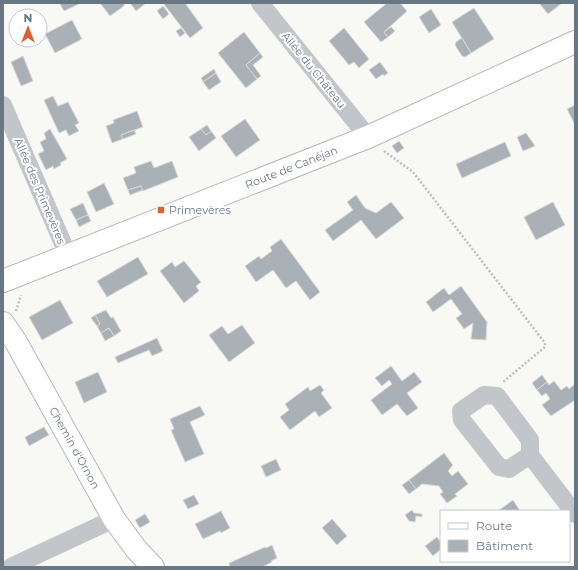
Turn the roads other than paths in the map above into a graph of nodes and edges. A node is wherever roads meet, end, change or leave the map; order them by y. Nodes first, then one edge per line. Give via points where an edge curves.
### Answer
1 (260, 3) edge
2 (575, 42) edge
3 (3, 105) edge
4 (373, 135) junction
5 (68, 255) junction
6 (3, 281) edge
7 (3, 323) edge
8 (530, 455) junction
9 (575, 514) edge
10 (114, 519) junction
11 (11, 567) edge
12 (153, 567) edge

1 - 4 street, Allée du Château
2 - 4 street, Route de Canéjan
3 - 5 street, Allée des Primevères
4 - 5 street, Route de Canéjan
5 - 6 street, Route de Canéjan
7 - 10 street, Chemin d'Ornon
8 - 8 street via 530,440 497,396 484,395 461,410 462,420 499,467 509,469
8 - 9 street
10 - 11 street
10 - 12 street, Chemin d'Ornon

